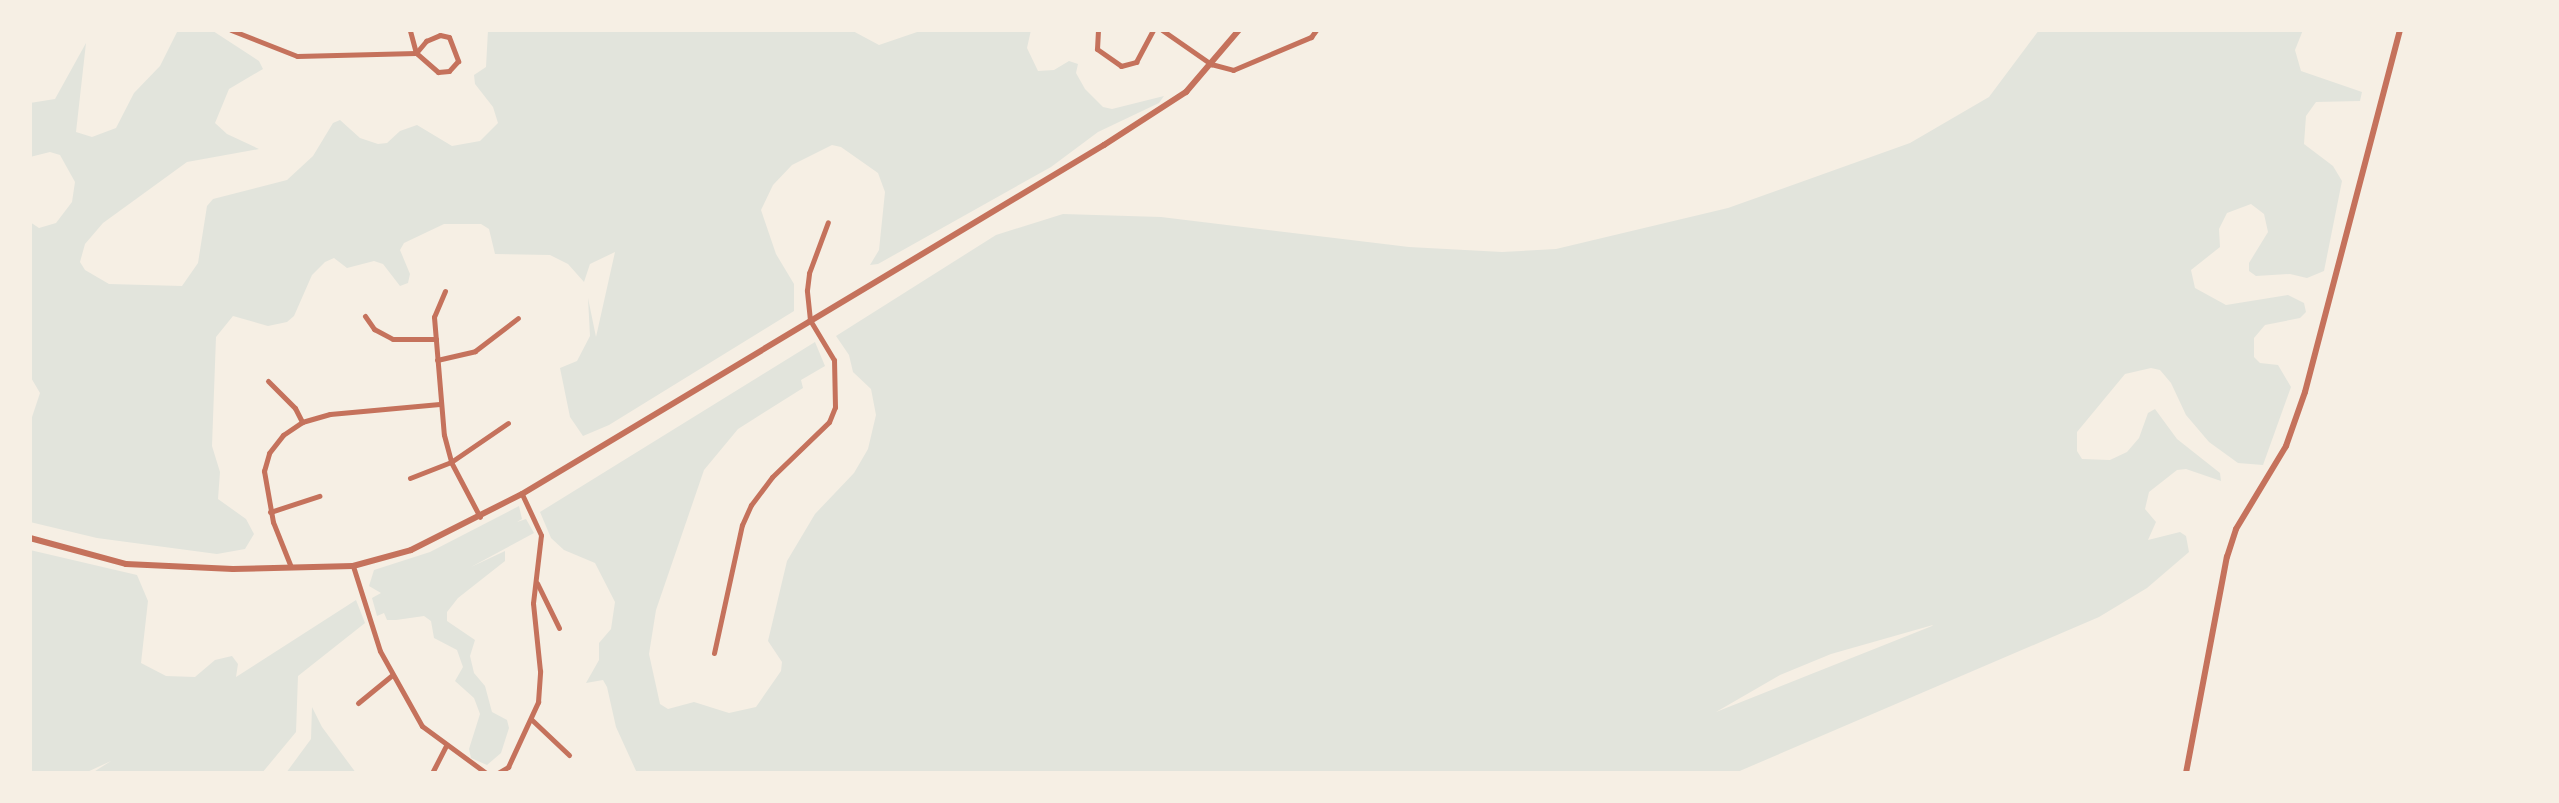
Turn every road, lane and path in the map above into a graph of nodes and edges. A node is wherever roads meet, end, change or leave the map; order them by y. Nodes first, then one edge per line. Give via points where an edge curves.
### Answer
1 (232, 30) edge
2 (410, 30) edge
3 (1098, 30) edge
4 (1154, 30) edge
5 (1162, 30) edge
6 (1238, 30) edge
7 (1316, 30) edge
8 (2400, 30) edge
9 (416, 53) junction
10 (1211, 64) junction
11 (828, 222) dead end
12 (444, 292) dead end
13 (365, 316) dead end
14 (518, 318) dead end
15 (810, 320) junction
16 (436, 339) junction
17 (438, 360) junction
18 (268, 381) dead end
19 (440, 404) junction
20 (302, 422) junction
21 (508, 423) dead end
22 (451, 462) junction
23 (410, 478) dead end
24 (522, 494) junction
25 (319, 496) dead end
26 (270, 512) junction
27 (480, 516) junction
28 (30, 538) edge
29 (353, 566) junction
30 (292, 570) junction
31 (535, 580) junction
32 (560, 628) dead end
33 (714, 653) dead end
34 (391, 676) junction
35 (358, 702) dead end
36 (532, 720) junction
37 (446, 746) junction
38 (569, 755) dead end
39 (432, 773) edge
40 (486, 773) edge
41 (498, 773) edge
42 (2186, 773) edge

1 - 9 street via 296,56
2 - 9 street
3 - 4 street via 1097,49 1121,66 1136,62
5 - 10 street
6 - 10 street
7 - 10 street via 1233,70
8 - 42 street via 2305,392 2286,446 2226,556
9 - 9 street via 438,72 458,61 449,37 440,35
10 - 15 street via 1186,92 1118,136
11 - 15 street via 808,273
12 - 16 street via 434,317
13 - 16 street via 393,339
14 - 17 street via 475,351
15 - 24 street
15 - 33 street via 834,360 835,407 829,422 772,477 742,525
16 - 17 street
17 - 19 street
18 - 20 street
19 - 20 street
19 - 22 street
20 - 26 street via 269,452 264,472
21 - 22 street
22 - 23 street
22 - 27 street
24 - 27 street
24 - 31 street via 541,534
25 - 26 street
26 - 30 street
27 - 29 street via 410,550
28 - 30 street via 126,564
29 - 30 street
29 - 34 street
31 - 32 street
31 - 36 street via 540,672
34 - 35 street
34 - 37 street via 422,726
36 - 38 street
36 - 41 street via 508,768
37 - 39 street
37 - 40 street

